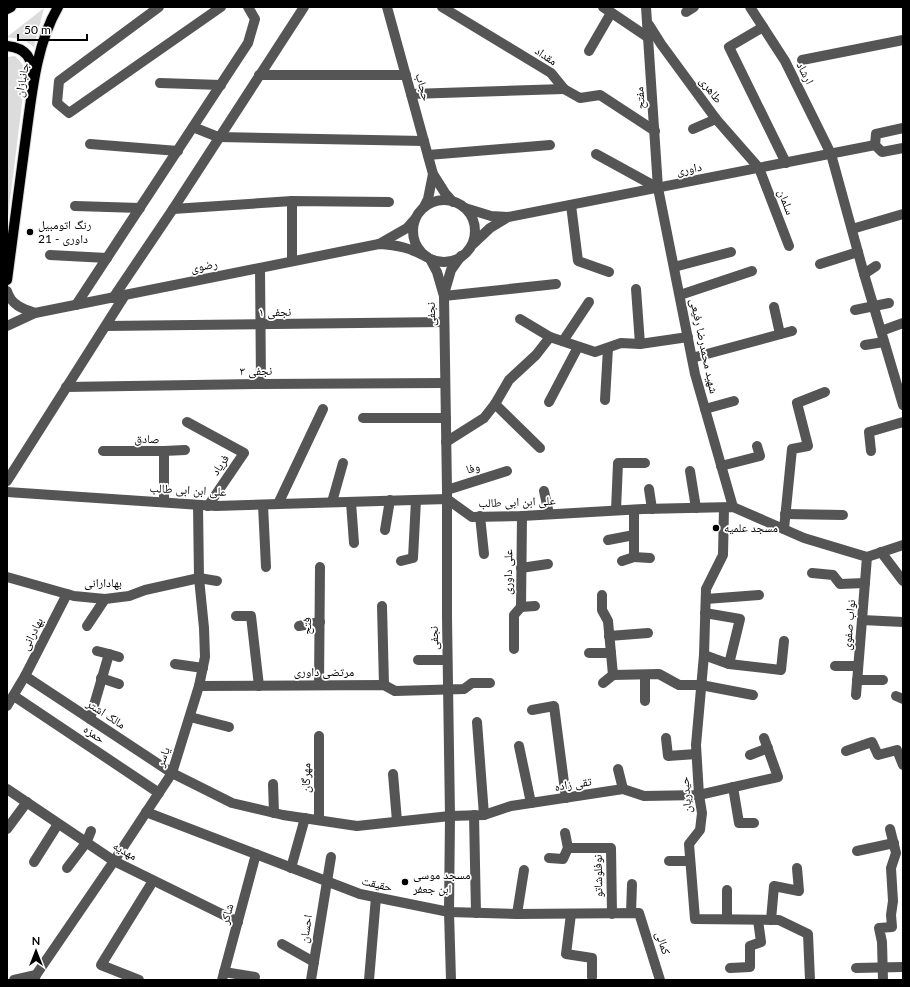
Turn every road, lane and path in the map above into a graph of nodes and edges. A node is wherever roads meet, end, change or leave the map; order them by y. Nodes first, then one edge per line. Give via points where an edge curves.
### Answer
1 (11, 7) edge
2 (58, 7) edge
3 (159, 7) edge
4 (221, 7) edge
5 (248, 7) edge
6 (304, 7) edge
7 (387, 7) edge
8 (442, 7) edge
9 (646, 7) edge
10 (750, 7) edge
11 (7, 9) edge
12 (607, 10) edge
13 (648, 23) junction
14 (763, 27) junction
15 (649, 38) junction
16 (903, 40) edge
17 (7, 46) edge
18 (589, 51) dead end
19 (802, 60) dead end
20 (259, 75) junction
21 (406, 75) junction
22 (160, 82) dead end
23 (221, 84) junction
24 (33, 87) junction
25 (564, 89) junction
26 (411, 94) junction
27 (716, 118) junction
28 (193, 127) junction
29 (903, 128) edge
30 (693, 129) dead end
31 (655, 131) junction
32 (218, 137) junction
33 (424, 141) junction
34 (90, 144) dead end
35 (550, 145) dead end
36 (875, 145) junction
37 (903, 148) edge
38 (178, 151) junction
39 (596, 154) dead end
40 (831, 154) junction
41 (428, 155) junction
42 (786, 163) junction
43 (759, 168) junction
44 (433, 174) junction
45 (658, 188) junction
46 (292, 201) junction
47 (389, 202) dead end
48 (453, 202) junction
49 (571, 205) junction
50 (74, 206) dead end
51 (424, 207) junction
52 (140, 208) junction
53 (465, 208) junction
54 (172, 209) junction
55 (903, 214) edge
56 (417, 217) junction
57 (508, 218) junction
58 (852, 230) junction
59 (379, 244) junction
60 (471, 246) junction
61 (789, 246) dead end
62 (731, 252) dead end
63 (858, 252) junction
64 (50, 255) dead end
65 (461, 256) junction
66 (107, 258) junction
67 (428, 258) junction
68 (292, 262) junction
69 (820, 264) dead end
70 (876, 266) dead end
71 (674, 267) junction
72 (260, 268) junction
73 (752, 271) dead end
74 (609, 272) dead end
75 (864, 274) junction
76 (7, 280) edge
77 (556, 284) dead end
78 (636, 288) dead end
79 (7, 291) edge
80 (125, 295) junction
81 (680, 295) junction
82 (444, 296) junction
83 (113, 298) junction
84 (589, 302) dead end
85 (889, 303) dead end
86 (76, 305) junction
87 (874, 306) junction
88 (774, 307) dead end
89 (856, 310) dead end
90 (35, 313) junction
91 (520, 319) dead end
92 (444, 322) junction
93 (903, 322) edge
94 (260, 325) junction
95 (7, 326) edge
96 (106, 326) junction
97 (792, 331) dead end
98 (881, 331) junction
99 (780, 334) junction
100 (550, 337) junction
101 (688, 337) junction
102 (563, 341) junction
103 (884, 342) junction
104 (640, 344) junction
105 (866, 345) dead end
106 (578, 347) junction
107 (608, 348) junction
108 (692, 358) junction
109 (445, 383) junction
110 (262, 384) junction
111 (66, 387) junction
112 (825, 392) dead end
113 (605, 400) dead end
114 (549, 402) dead end
115 (734, 402) dead end
116 (495, 404) junction
117 (903, 405) edge
118 (323, 409) dead end
119 (705, 409) junction
120 (364, 418) dead end
121 (446, 418) junction
122 (187, 422) dead end
123 (903, 422) edge
124 (446, 442) junction
125 (757, 446) dead end
126 (540, 448) dead end
127 (185, 450) dead end
128 (103, 451) dead end
129 (164, 451) junction
130 (871, 451) dead end
131 (343, 463) dead end
132 (645, 463) dead end
133 (721, 466) junction
134 (507, 471) dead end
135 (690, 471) dead end
136 (7, 480) edge
137 (649, 489) dead end
138 (544, 491) dead end
139 (7, 492) edge
140 (447, 494) junction
141 (390, 500) junction
142 (416, 500) junction
143 (164, 502) junction
144 (332, 502) junction
145 (351, 502) junction
146 (278, 504) junction
147 (198, 505) junction
148 (263, 505) junction
149 (208, 506) junction
150 (696, 508) junction
151 (729, 508) junction
152 (652, 509) junction
153 (616, 510) junction
154 (634, 510) junction
155 (549, 514) junction
156 (785, 514) junction
157 (843, 515) dead end
158 (480, 516) junction
159 (522, 516) junction
160 (784, 529) junction
161 (385, 530) dead end
162 (634, 535) junction
163 (608, 540) dead end
164 (354, 543) dead end
165 (903, 545) edge
166 (881, 552) junction
167 (484, 554) dead end
168 (867, 557) junction
169 (634, 558) junction
170 (650, 558) dead end
171 (401, 561) dead end
172 (622, 561) dead end
173 (548, 564) dead end
174 (266, 567) dead end
175 (320, 567) dead end
176 (521, 568) junction
177 (812, 573) dead end
178 (7, 577) edge
179 (199, 578) junction
180 (218, 582) dead end
181 (903, 582) edge
182 (865, 583) junction
183 (67, 594) junction
184 (602, 595) dead end
185 (759, 595) dead end
186 (105, 598) junction
187 (706, 599) junction
188 (382, 606) dead end
189 (535, 606) dead end
190 (521, 607) junction
191 (705, 613) junction
192 (236, 616) dead end
193 (862, 620) junction
194 (320, 622) junction
195 (903, 622) edge
196 (87, 626) dead end
197 (299, 626) dead end
198 (648, 633) dead end
199 (609, 636) junction
200 (784, 641) dead end
201 (514, 649) dead end
202 (97, 651) dead end
203 (589, 653) dead end
204 (611, 653) junction
205 (108, 654) junction
206 (704, 655) junction
207 (120, 657) dead end
208 (418, 660) dead end
209 (447, 660) junction
210 (175, 664) dead end
211 (729, 664) junction
212 (835, 666) dead end
213 (858, 666) junction
214 (203, 668) junction
215 (613, 675) junction
216 (644, 675) junction
217 (25, 676) junction
218 (101, 678) junction
219 (857, 680) junction
220 (883, 680) dead end
221 (490, 683) dead end
222 (603, 683) dead end
223 (119, 684) dead end
224 (320, 685) junction
225 (384, 685) junction
226 (701, 685) junction
227 (199, 686) junction
228 (259, 686) junction
229 (448, 689) junction
230 (753, 695) dead end
231 (856, 695) dead end
232 (14, 696) junction
233 (644, 702) dead end
234 (7, 706) edge
235 (532, 710) dead end
236 (190, 717) junction
237 (90, 719) junction
238 (477, 722) dead end
239 (229, 727) dead end
240 (320, 736) dead end
241 (666, 738) dead end
242 (764, 738) dead end
243 (519, 746) dead end
244 (768, 748) junction
245 (846, 751) dead end
246 (696, 754) junction
247 (750, 754) dead end
248 (903, 765) edge
249 (618, 769) dead end
250 (172, 773) junction
251 (393, 774) dead end
252 (273, 784) dead end
253 (733, 787) junction
254 (7, 789) edge
255 (623, 789) junction
256 (159, 793) junction
257 (699, 795) junction
258 (566, 798) junction
259 (27, 802) junction
260 (531, 803) junction
261 (146, 812) junction
262 (274, 813) junction
263 (479, 815) junction
264 (450, 816) junction
265 (305, 818) junction
266 (319, 820) junction
267 (397, 821) junction
268 (754, 823) dead end
269 (58, 824) junction
270 (7, 829) edge
271 (890, 829) dead end
272 (91, 831) dead end
273 (566, 833) dead end
274 (86, 843) junction
275 (894, 843) junction
276 (568, 848) junction
277 (857, 851) dead end
278 (256, 854) junction
279 (331, 857) dead end
280 (549, 858) dead end
281 (669, 861) dead end
282 (690, 861) junction
283 (34, 862) dead end
284 (114, 862) junction
285 (67, 868) dead end
286 (291, 868) junction
287 (797, 868) dead end
288 (524, 870) dead end
289 (153, 881) junction
290 (327, 882) junction
291 (632, 884) dead end
292 (727, 890) dead end
293 (376, 897) junction
294 (898, 900) edge
295 (449, 912) junction
296 (476, 913) junction
297 (635, 913) junction
298 (517, 914) junction
299 (571, 914) junction
300 (612, 914) junction
301 (727, 919) junction
302 (758, 920) junction
303 (771, 920) junction
304 (238, 922) junction
305 (282, 944) dead end
306 (314, 962) junction
307 (903, 967) edge
308 (730, 968) dead end
309 (856, 968) dead end
310 (884, 968) junction
311 (223, 976) edge
312 (35, 977) edge
313 (256, 977) dead end
314 (592, 977) dead end
315 (14, 980) edge
316 (139, 980) edge
317 (311, 980) edge
318 (369, 980) edge
319 (451, 980) edge
320 (660, 980) edge
321 (810, 980) edge
322 (883, 980) edge

1 - 11 main road
2 - 24 main road, جانبازان via 43,42
3 - 4 street via 59,82 57,103 69,113
5 - 23 street via 255,19 248,43
6 - 20 street
7 - 21 street, حجاب
8 - 25 street, مقداد via 551,73
9 - 13 street, مفتح
10 - 14 street, ارشاد
12 - 15 street
12 - 18 street
13 - 15 street, مفتح
13 - 27 street, طاهری
14 - 40 street, ارشاد via 785,62
14 - 42 street via 729,47
15 - 31 street, مفتح
16 - 19 street
17 - 24 main road via 18,48 28,55 32,65
20 - 21 street
20 - 32 street
21 - 26 street, حجاب
22 - 23 street
23 - 28 street
24 - 76 main road, جانبازان
25 - 26 street
25 - 31 street, مقداد via 580,98 600,96
26 - 33 street, حجاب
27 - 30 street
27 - 43 street, طاهری
28 - 32 street
28 - 38 street
29 - 36 street via 876,134
31 - 45 street, مفتح
32 - 33 street
32 - 54 street
33 - 41 street, حجاب
34 - 38 street
35 - 41 street
36 - 37 street via 882,152
36 - 40 street, داوری
38 - 52 street
39 - 45 street
40 - 42 street, داوری
40 - 58 street, ارشاد
41 - 44 street, حجاب
42 - 43 street, داوری
43 - 45 street, داوری
43 - 61 street, سلمان
44 - 48 street
44 - 51 street
45 - 49 street, داوری
45 - 71 street, شهید محمدرضا رفیعی
46 - 47 street
46 - 54 street
46 - 68 street
48 - 51 street via 436,201
48 - 53 street
49 - 57 street, داوری
49 - 74 street via 578,261
50 - 52 street
51 - 56 street
52 - 66 street
53 - 57 street
53 - 60 street via 475,226 475,237
54 - 83 street
55 - 58 street
56 - 59 street via 407,228
56 - 67 street via 414,221 414,241
57 - 60 street via 490,228
58 - 63 street, ارشاد
59 - 67 street via 410,249
59 - 68 street, رضوی
60 - 65 street
62 - 71 street
63 - 69 street
63 - 75 street, ارشاد
64 - 66 street
65 - 67 street via 447,262
65 - 82 street via 452,270
66 - 86 street
67 - 82 street via 437,272
68 - 72 street, رضوی
70 - 75 street
71 - 81 street, شهید محمدرضا رفیعی
72 - 80 street, رضوی
72 - 94 street
73 - 81 street
75 - 87 street, ارشاد
77 - 82 street
78 - 104 street
79 - 90 street via 14,303 23,310
80 - 83 street, رضوی
80 - 96 street
81 - 101 street, شهید محمدرضا رفیعی
82 - 92 street, نجفی
83 - 86 street, رضوی
84 - 102 street
85 - 87 street
86 - 90 street, رضوی
87 - 89 street
87 - 98 street, ارشاد
88 - 99 street
90 - 95 street, رضوی
91 - 100 street
92 - 94 street, نجفی ۱
92 - 109 street, نجفی
93 - 98 street
94 - 96 street, نجفی ۱
94 - 110 street
96 - 111 street
97 - 99 street
98 - 103 street, ارشاد
99 - 108 street
100 - 102 street
100 - 116 street via 536,355 509,380
101 - 104 street
101 - 108 street, شهید محمدرضا رفیعی
102 - 106 street
103 - 105 street
103 - 117 street, ارشاد
104 - 107 street via 620,343
106 - 107 street via 595,352
106 - 114 street
107 - 113 street
108 - 119 street, شهید محمدرضا رفیعی
109 - 110 street, نجفی ۳
109 - 121 street, نجفی
110 - 111 street, نجفی ۳
111 - 136 street
112 - 156 street via 797,403 808,446 792,449
115 - 119 street
116 - 124 street via 484,418
116 - 126 street
118 - 146 street
119 - 133 street, شهید محمدرضا رفیعی
120 - 121 street
121 - 124 street, نجفی
122 - 149 street, فریاد via 244,453
123 - 130 street via 869,432
124 - 140 street, نجفی
125 - 133 street via 760,456
127 - 129 street
128 - 129 street, صادق
129 - 143 street, صادق
131 - 144 street
132 - 153 street via 618,463
133 - 151 street, شهید محمدرضا رفیعی
134 - 140 street, وفا
135 - 150 street
137 - 152 street
138 - 155 street
139 - 143 street, علی ابن ابی طالب
140 - 142 street, علی ابن ابی طالب
140 - 158 street, علی ابن ابی طالب via 472,517
140 - 209 street, نجفی
141 - 142 street, علی ابن ابی طالب
141 - 145 street, علی ابن ابی طالب
141 - 161 street
142 - 171 street via 413,558
143 - 147 street, علی ابن ابی طالب
144 - 145 street, علی ابن ابی طالب
144 - 146 street, علی ابن ابی طالب
145 - 164 street
146 - 148 street, علی ابن ابی طالب
147 - 149 street, علی ابن ابی طالب
147 - 179 street, یاسر
148 - 149 street, علی ابن ابی طالب
148 - 174 street
150 - 151 street, علی ابن ابی طالب
150 - 152 street, علی ابن ابی طالب
151 - 160 street, علی ابن ابی طالب
151 - 187 street, حیدریان via 723,555 706,589
152 - 154 street, علی ابن ابی طالب
153 - 154 street, علی ابن ابی طالب
153 - 155 street, علی ابن ابی طالب
154 - 162 street
155 - 159 street, علی ابن ابی طالب
156 - 157 street
156 - 160 street
158 - 159 street, علی ابن ابی طالب
158 - 167 street
159 - 176 street, علی داوری
160 - 168 street, علی ابن ابی طالب via 804,538
162 - 163 street
162 - 169 street
165 - 166 street
166 - 168 street
166 - 181 street
168 - 182 street, نواب صفوی
169 - 170 street
169 - 172 street
173 - 176 street
175 - 194 street, فتح
176 - 190 street, علی داوری
177 - 182 street via 833,574 840,584
178 - 183 street, بهادارانی
179 - 180 street
179 - 186 street, بهادارانی via 129,596
179 - 214 street, یاسر via 204,628
182 - 193 street, نواب صفوی
183 - 186 street, بهادارانی
183 - 217 street, بهادرانی
184 - 199 street via 602,610 608,621
185 - 187 street
186 - 196 street
187 - 191 street, حیدریان
188 - 225 street
189 - 190 street
190 - 201 street, علی داوری via 514,615
191 - 206 street, حیدریان
191 - 211 street via 740,619
192 - 228 street via 251,616
193 - 195 street
193 - 213 street, نواب صفوی
194 - 197 street
194 - 224 street, فتح
198 - 199 street
199 - 204 street
200 - 211 street via 781,670
202 - 205 street
203 - 204 street
204 - 215 street
205 - 207 street
205 - 218 street
206 - 211 street
206 - 226 street, حیدریان
208 - 209 street
209 - 229 street, نجفی
210 - 214 street
212 - 213 street
213 - 219 street, نواب صفوی
214 - 227 street, یاسر
215 - 216 street
215 - 222 street
216 - 226 street via 658,674 679,685
216 - 233 street
217 - 232 street, بهادرانی
217 - 237 street, مالک اشتر
218 - 223 street
218 - 237 street
219 - 220 street
219 - 231 street, نواب صفوی
221 - 229 street, مرتضی داوری via 472,683 464,689
224 - 225 street, مرتضی داوری
224 - 228 street, مرتضی داوری
225 - 229 street, مرتضی داوری via 395,691
226 - 230 street
226 - 246 street, حیدریان
227 - 228 street, مرتضی داوری
227 - 236 street, یاسر
229 - 264 street, نجفی
232 - 234 street, بهادرانی
232 - 256 street, حمزه
235 - 258 street via 554,706
236 - 239 street
236 - 250 street, یاسر
237 - 250 street, مالک اشتر
238 - 263 street
240 - 266 street, مهرگان
241 - 246 street via 668,756
242 - 244 street
243 - 260 street
244 - 247 street
244 - 253 street, تقی زاده via 778,777
245 - 248 street via 872,742 878,754 897,750
246 - 257 street, حیدریان
249 - 255 street
250 - 256 street, یاسر
250 - 262 street, مالک اشتر via 232,803
251 - 267 street
252 - 262 street
253 - 257 street, تقی زاده
253 - 268 street via 739,823
254 - 259 street, مهدیه
255 - 257 street, تقی زاده via 644,796
255 - 258 street, تقی زاده
256 - 261 street, یاسر
257 - 282 street, حیدریان via 702,813 700,830 689,844
258 - 260 street, تقی زاده
259 - 269 street, مهدیه
259 - 270 street
260 - 263 street, تقی زاده
261 - 278 street, حقیقت
261 - 284 street, یاسر
262 - 265 street, مالک اشتر
263 - 264 street, تقی زاده
263 - 296 street
264 - 267 street, تقی زاده
264 - 295 street, نجفی
265 - 266 street, تقی زاده
265 - 286 street
266 - 267 street, تقی زاده via 357,826
269 - 274 street, مهدیه
269 - 283 street
271 - 275 street
272 - 274 street
273 - 276 street
274 - 284 street, مهدیه
274 - 285 street
275 - 277 street
275 - 294 street via 896,853 891,868
276 - 280 street via 563,859
276 - 300 street, نوفلوشاتو via 611,848
278 - 286 street, حقیقت
278 - 304 street, شاکر
279 - 290 street, احسان
281 - 282 street
282 - 301 street, حیدریان via 695,919
284 - 289 street, مهدیه
284 - 312 street, یاسر
286 - 290 street, حقیقت
287 - 303 street via 799,891 774,886
288 - 298 street
289 - 304 street, مهدیه
289 - 316 street via 101,965
290 - 293 street, حقیقت
290 - 306 street, احسان
291 - 297 street, کمالی
292 - 301 street
293 - 295 street, حقیقت
293 - 318 street
294 - 310 street via 891,915 892,926 879,928
295 - 296 street, حقیقت
295 - 319 street, نجفی
296 - 298 street, حقیقت
297 - 300 street, حقیقت
297 - 320 street, کمالی
298 - 299 street, حقیقت
299 - 300 street, حقیقت
299 - 314 street via 566,954 592,958
301 - 302 street, حیدریان
302 - 303 street, حیدریان
302 - 308 street via 761,942 750,946 750,967
303 - 321 street, حیدریان via 779,920 808,934
304 - 311 street, شاکر
305 - 306 street
306 - 317 street, احسان
307 - 310 street
309 - 310 street
310 - 322 street
311 - 313 street
312 - 315 street

